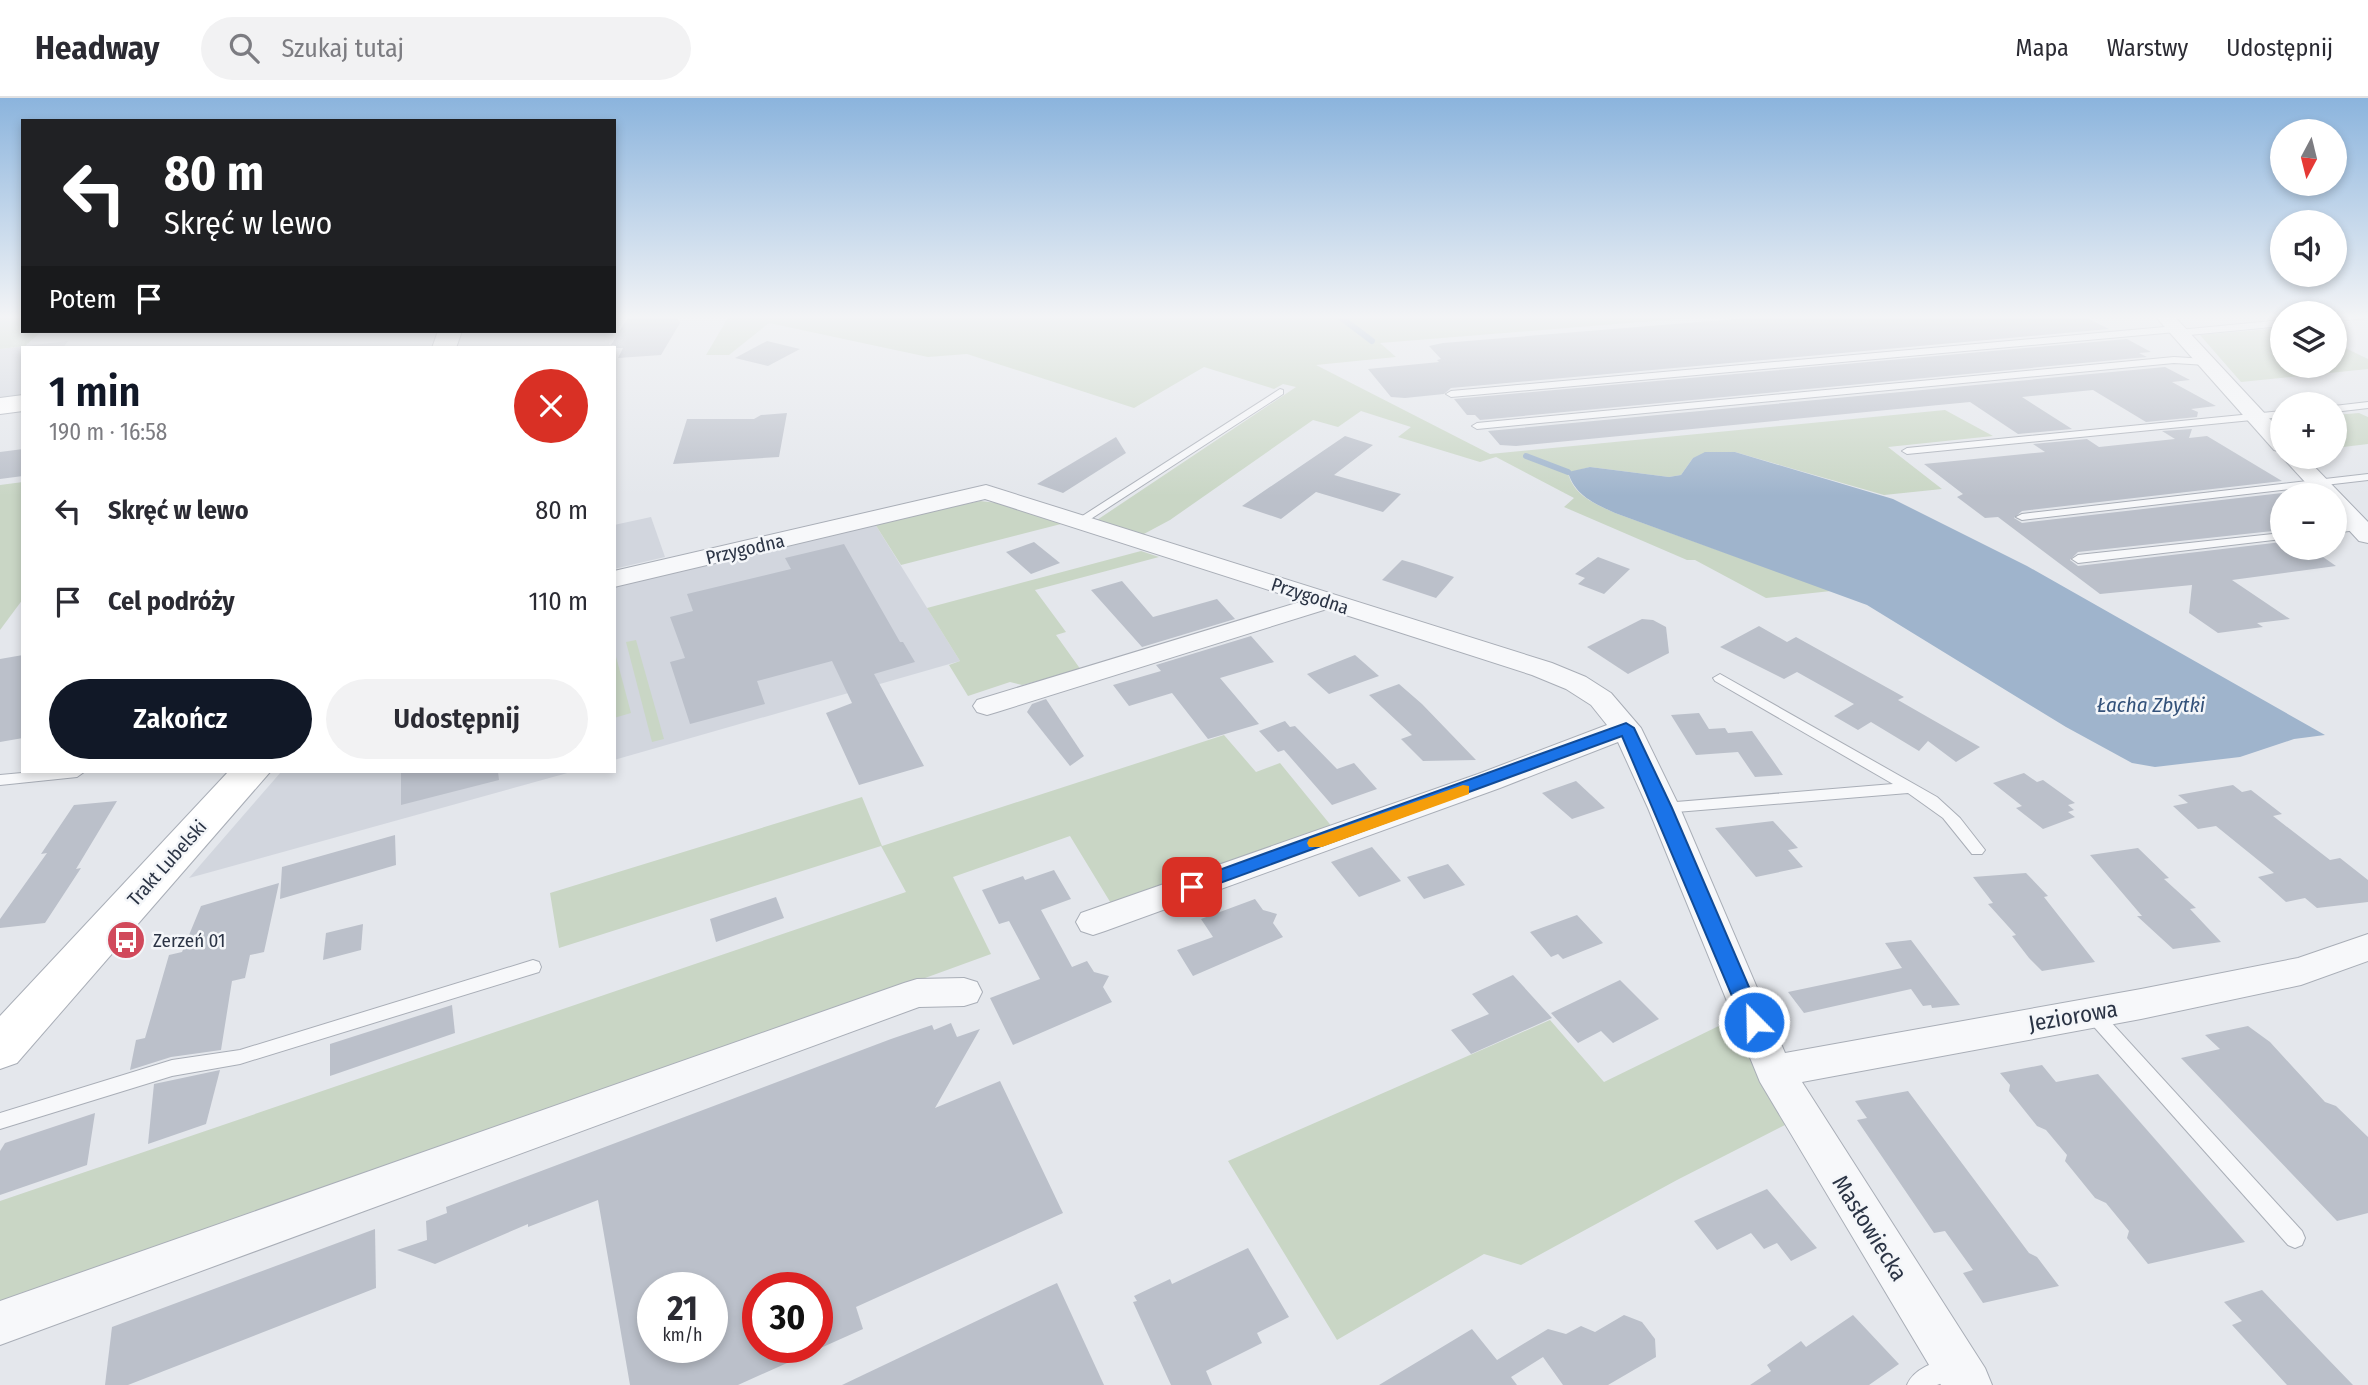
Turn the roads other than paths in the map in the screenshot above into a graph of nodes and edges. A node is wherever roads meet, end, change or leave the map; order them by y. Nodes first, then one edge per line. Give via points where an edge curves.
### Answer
1 (1641, 376) edge
2 (2004, 376) edge
3 (2219, 376) edge
4 (1280, 392) dead end
5 (1451, 394) dead end
6 (21, 403) edge
7 (2368, 405) edge
8 (0, 406) edge
9 (2347, 407) edge
10 (2270, 415) edge
11 (2256, 417) junction
12 (1477, 426) dead end
13 (2270, 432) edge
14 (1907, 451) dead end
15 (2304, 469) edge
16 (2368, 477) edge
17 (2318, 483) edge
18 (2347, 485) edge
19 (2270, 497) edge
20 (2022, 517) dead end
21 (1079, 522) junction
22 (2270, 537) edge
23 (2078, 559) dead end
24 (616, 579) edge
25 (1323, 601) junction
26 (1720, 678) dead end
27 (987, 706) dead end
28 (1626, 728) junction
29 (67, 773) edge
30 (249, 773) edge
31 (0, 780) edge
32 (1910, 788) junction
33 (1664, 808) junction
34 (1977, 850) dead end
35 (1093, 922) dead end
36 (2366, 950) edge
37 (533, 967) dead end
38 (964, 992) dead end
39 (2092, 1013) junction
40 (0, 1049) edge
41 (1774, 1071) junction
42 (0, 1121) edge
43 (2295, 1238) dead end
44 (0, 1323) edge
45 (1962, 1376) edge
46 (1918, 1385) edge

1 - 5 lane
2 - 12 lane
3 - 11 street
4 - 21 lane
6 - 8 street
7 - 9 lane
10 - 11 lane
11 - 13 street
11 - 14 lane
15 - 17 street
16 - 18 lane
19 - 20 lane
21 - 24 street, Przygodna via 986,492
21 - 25 street, Przygodna
22 - 23 lane
25 - 27 street
25 - 28 street, Przygodna via 1576,683 1601,699
26 - 32 lane
28 - 33 street, Przygodna
28 - 35 street
29 - 31 lane
30 - 40 street, Trakt Lubelski
32 - 33 lane
32 - 34 lane via 1952,816
33 - 41 street, Przygodna
36 - 39 street, Jeziorowa via 2301,971
37 - 42 lane via 240,1057 172,1068
38 - 44 street via 917,993
39 - 41 street, Jeziorowa
39 - 43 lane
41 - 45 street, Masłowiecka
45 - 46 lane via 1934,1374

